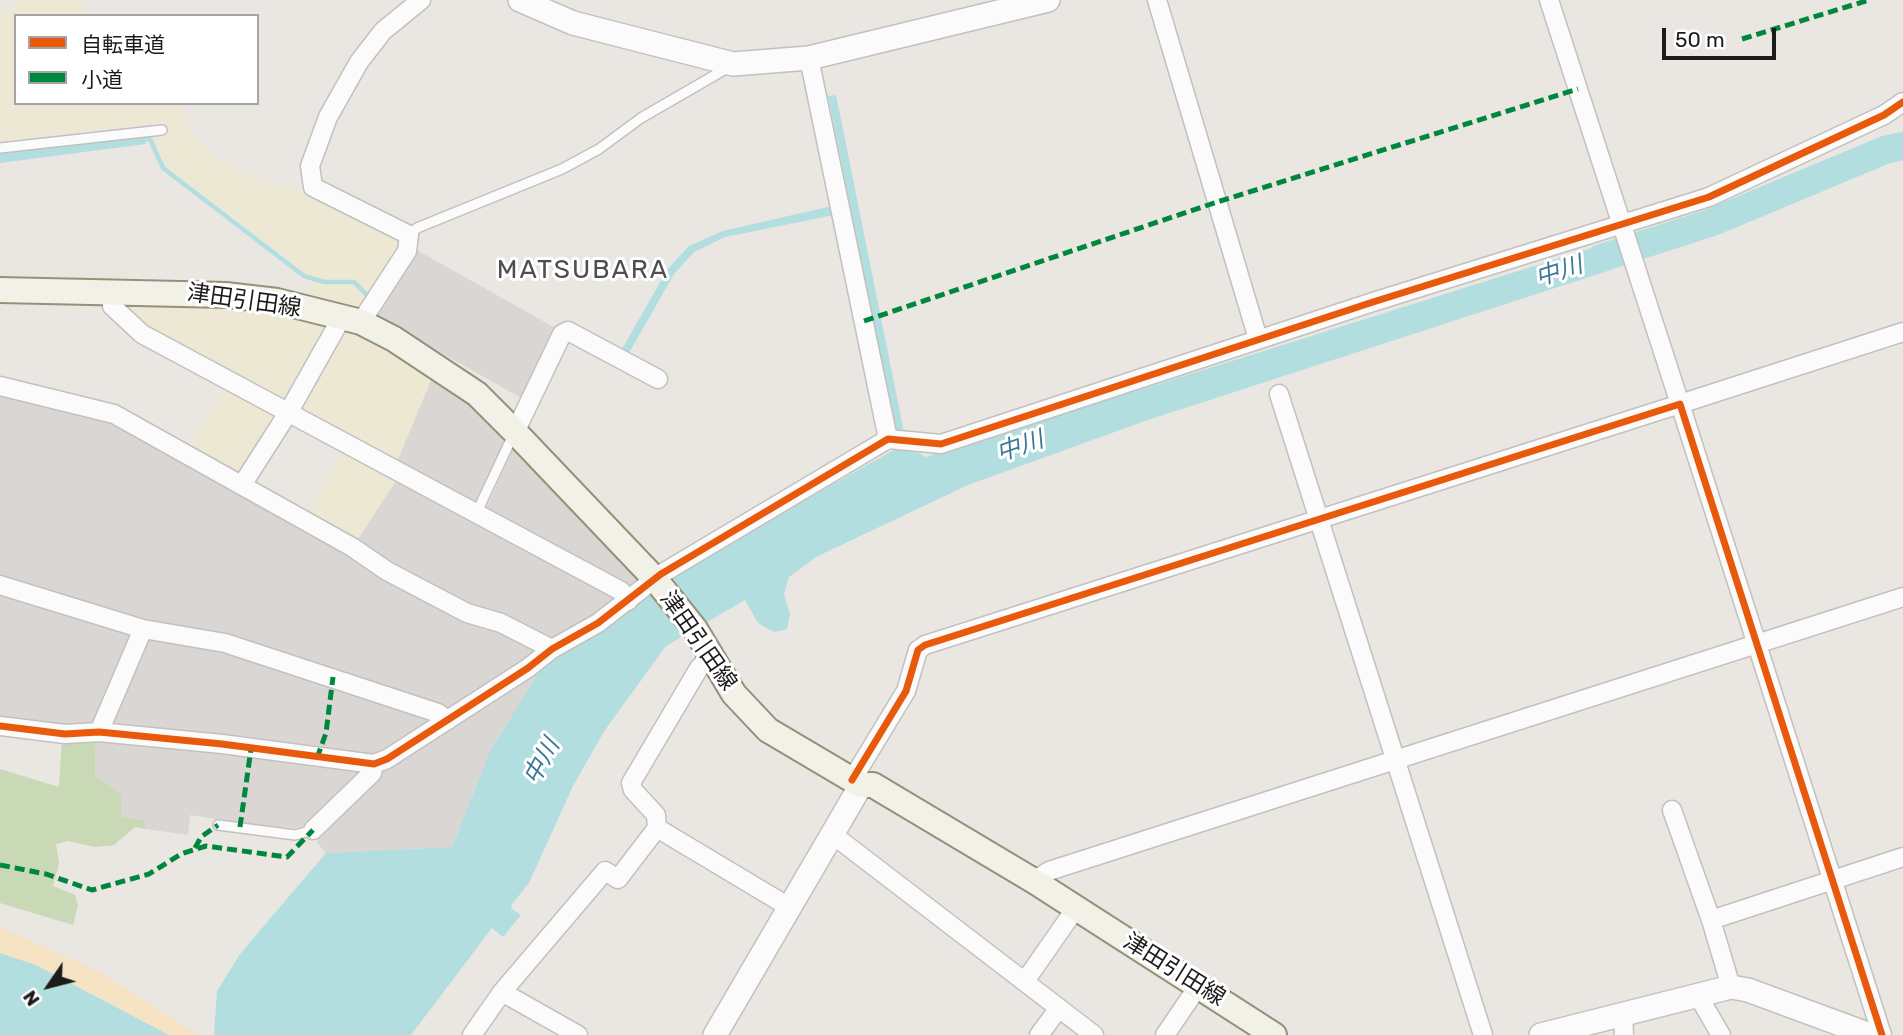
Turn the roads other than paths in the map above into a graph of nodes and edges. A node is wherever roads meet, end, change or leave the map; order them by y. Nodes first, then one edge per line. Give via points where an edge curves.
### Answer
1 (421, 0) edge
2 (520, 0) edge
3 (1048, 0) edge
4 (1157, 0) edge
5 (1549, 0) edge
6 (809, 58) junction
7 (733, 64) junction
8 (1903, 102) edge
9 (162, 130) dead end
10 (0, 148) edge
11 (1623, 228) junction
12 (409, 235) junction
13 (0, 290) edge
14 (111, 292) junction
15 (351, 319) junction
16 (1903, 332) edge
17 (1258, 339) junction
18 (658, 379) dead end
19 (0, 386) edge
20 (1279, 394) dead end
21 (1680, 404) junction
22 (288, 412) junction
23 (515, 432) junction
24 (888, 439) junction
25 (242, 485) junction
26 (476, 514) junction
27 (1320, 520) junction
28 (657, 582) junction
29 (0, 585) edge
30 (1903, 597) edge
31 (628, 601) junction
32 (143, 629) junction
33 (1758, 645) junction
34 (552, 649) junction
35 (712, 656) junction
36 (448, 720) junction
37 (0, 726) edge
38 (99, 732) junction
39 (1398, 760) junction
40 (374, 764) junction
41 (857, 782) junction
42 (1672, 810) dead end
43 (218, 825) dead end
44 (657, 828) junction
45 (313, 830) joint
46 (832, 834) junction
47 (1903, 857) edge
48 (1833, 880) junction
49 (1034, 881) junction
50 (789, 907) junction
51 (1076, 908) junction
52 (1712, 920) junction
53 (1025, 981) junction
54 (1199, 985) junction
55 (1731, 988) junction
56 (502, 992) junction
57 (1697, 994) junction
58 (1059, 1008) junction
59 (1624, 1024) edge
60 (472, 1035) edge
61 (578, 1035) edge
62 (715, 1035) edge
63 (1039, 1035) edge
64 (1094, 1035) edge
65 (1165, 1035) edge
66 (1275, 1035) edge
67 (1483, 1035) edge
68 (1541, 1035) edge
69 (1721, 1035) edge
70 (1870, 1035) edge
71 (1882, 1035) edge

1 - 12 street via 383,31 359,62 328,117 310,166 313,187
2 - 7 street via 573,23
3 - 6 street
4 - 17 street
5 - 11 street
6 - 7 street
6 - 24 street
7 - 12 lane via 562,169
8 - 11 street via 1709,197
9 - 10 lane
11 - 17 street
11 - 21 street
12 - 15 street via 407,251
13 - 14 main road, 津田引田線
14 - 15 main road, 津田引田線 via 226,295 277,301
14 - 22 street via 112,306 142,334
15 - 22 street
15 - 23 main road, 津田引田線 via 394,339 457,379
16 - 21 street
17 - 24 street via 941,444
18 - 23 street via 568,331 562,334
19 - 25 street via 114,414
20 - 27 street
21 - 27 street
21 - 33 street
22 - 25 street
22 - 26 street
23 - 26 lane
23 - 28 main road, 津田引田線
24 - 28 street
25 - 34 street via 387,571
26 - 31 street via 621,592
27 - 39 street
27 - 41 street via 925,645 918,650 906,691
28 - 31 street
28 - 35 main road, 津田引田線
29 - 32 street
30 - 33 street
31 - 34 street
32 - 36 street via 225,643
32 - 38 street
33 - 39 street
33 - 48 street
34 - 36 street
35 - 41 main road, 津田引田線 via 734,695 768,730
35 - 44 street via 699,668 631,783 656,815
36 - 40 street
37 - 38 street via 65,734
38 - 40 street
39 - 49 street via 1049,871
39 - 67 street
40 - 45 street via 372,773
41 - 46 street
41 - 49 main road, 津田引田線 via 873,785
42 - 52 street
43 - 45 lane via 295,835
44 - 50 street
44 - 56 street via 618,879 605,871
46 - 50 street
46 - 53 street
47 - 48 street
48 - 52 street
48 - 71 street
49 - 51 main road, 津田引田線
50 - 62 street
51 - 53 street
51 - 54 main road, 津田引田線
52 - 55 street
53 - 58 street
54 - 65 street
54 - 66 main road, 津田引田線
55 - 57 street
55 - 70 street via 1748,990
56 - 60 street
56 - 61 street
57 - 59 street
57 - 69 street
58 - 63 street
58 - 64 street
59 - 68 street

